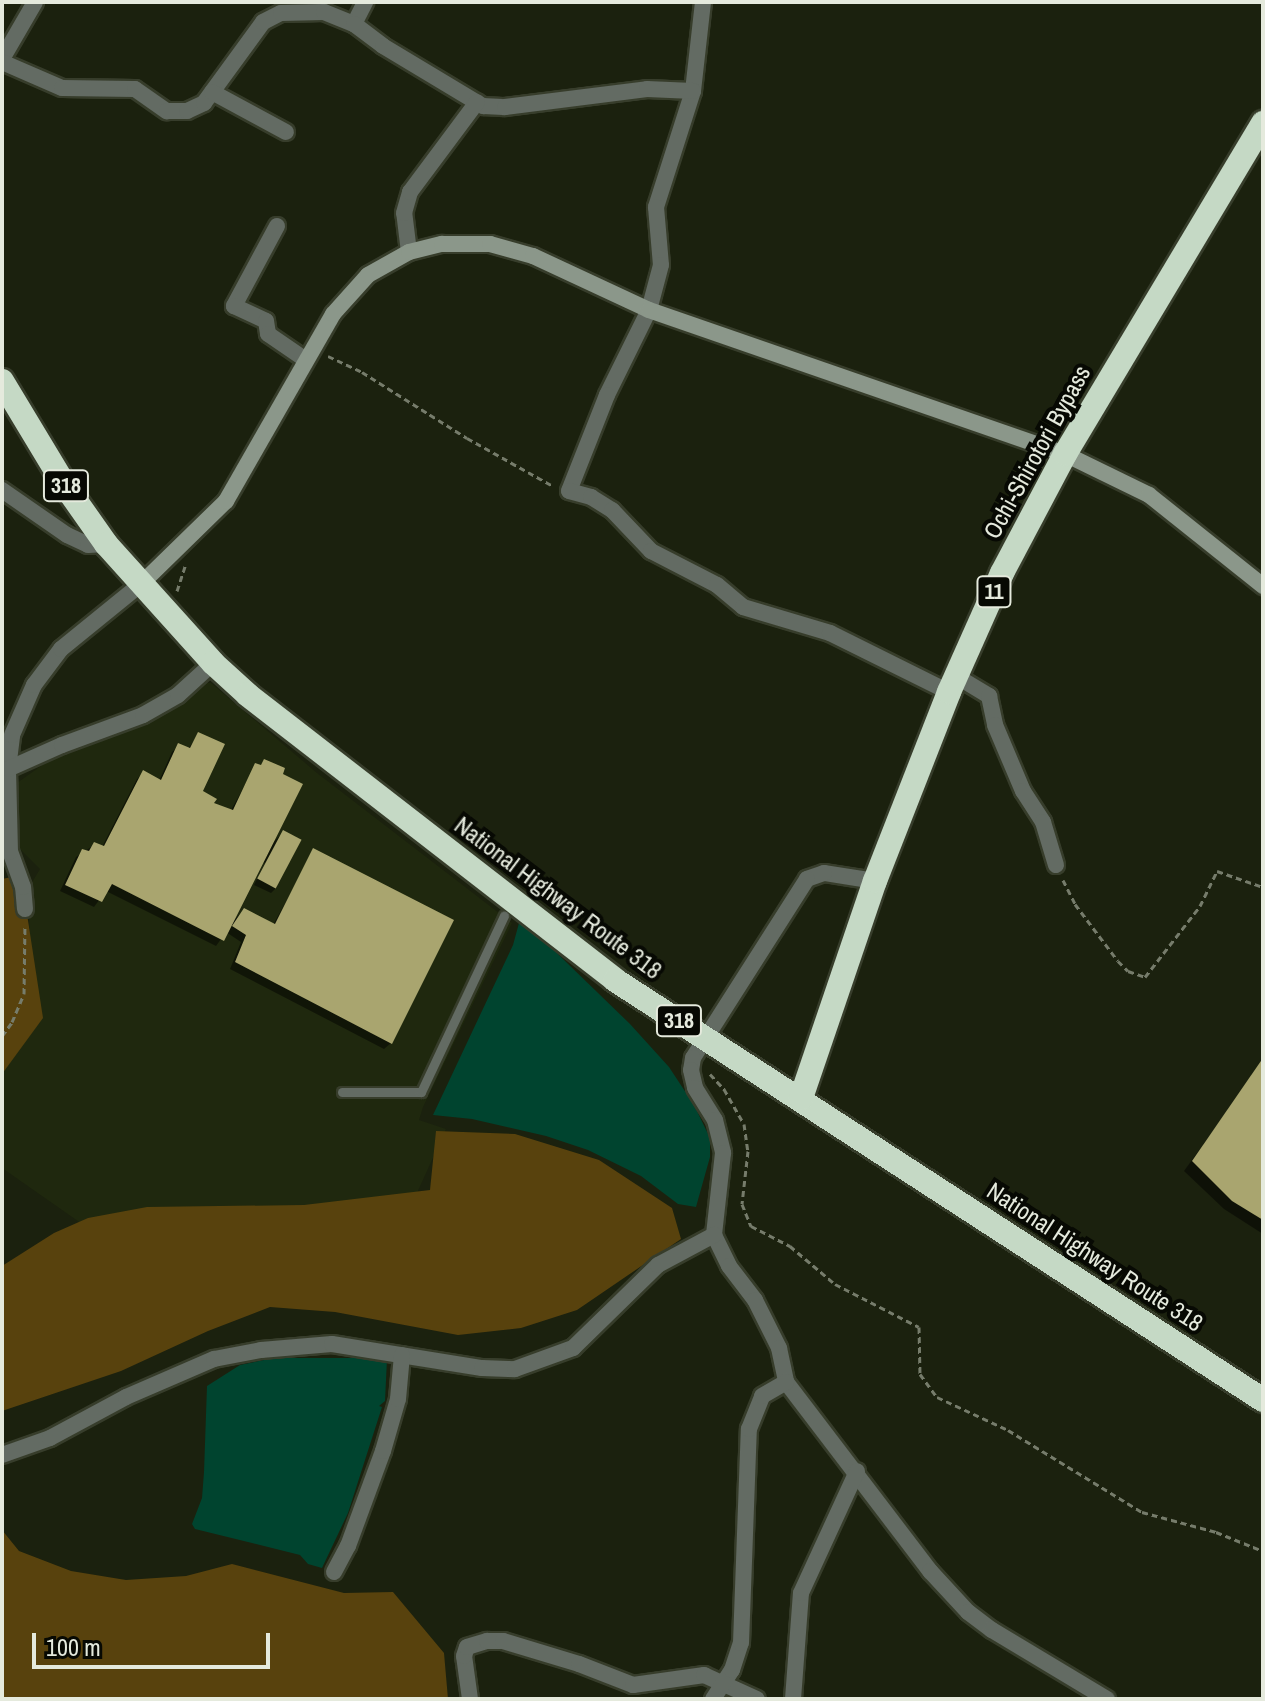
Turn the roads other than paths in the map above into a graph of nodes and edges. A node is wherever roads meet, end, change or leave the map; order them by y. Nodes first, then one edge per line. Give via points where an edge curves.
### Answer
1 (35, 2) edge
2 (365, 2) edge
3 (703, 2) edge
4 (354, 24) junction
5 (2, 61) edge
6 (693, 91) junction
7 (212, 92) junction
8 (477, 102) junction
9 (1263, 123) edge
10 (286, 132) dead end
11 (277, 226) dead end
12 (409, 252) junction
13 (649, 310) junction
14 (315, 358) junction
15 (2, 381) edge
16 (1065, 454) junction
17 (2, 490) edge
18 (106, 544) junction
19 (141, 584) junction
20 (1263, 586) edge
21 (213, 663) junction
22 (952, 684) junction
23 (8, 769) junction
24 (1056, 865) road end
25 (875, 881) junction
26 (25, 909) road end
27 (509, 909) junction
28 (700, 1049) junction
29 (342, 1092) dead end
30 (801, 1098) junction
31 (714, 1235) junction
32 (402, 1355) junction
33 (786, 1382) junction
34 (1263, 1400) edge
35 (2, 1455) edge
36 (857, 1471) junction
37 (334, 1572) dead end
38 (722, 1684) junction
39 (470, 1699) edge
40 (713, 1699) edge
41 (757, 1699) edge
42 (793, 1699) edge
43 (1107, 1699) edge

1 - 5 street
2 - 4 street
3 - 6 street
4 - 7 street via 324,12 281,13 263,22
4 - 8 street
5 - 7 street via 62,88 135,89 167,111 187,111
6 - 8 street via 647,89 505,107
6 - 13 street via 656,207 661,265
7 - 10 street
8 - 12 street via 410,192 404,213
9 - 16 highway, Ochi-Shirotori Bypass / 11
11 - 14 street via 234,306 266,321 268,334
12 - 13 street via 442,244 490,244 533,256
12 - 14 street via 368,275 333,314
13 - 16 street
13 - 22 street via 607,395 569,491 612,510 651,551 717,585 743,607 830,633 861,651
14 - 19 street via 226,501
15 - 18 highway, National Highway Route 318 / 318
16 - 20 street via 1149,495
16 - 22 highway, Ochi-Shirotori Bypass / 11 via 1002,573
17 - 18 street via 67,535 88,545
18 - 19 highway, National Highway Route 318 / 318
19 - 21 highway, National Highway Route 318 / 318
19 - 23 street via 61,649 34,685 12,735
21 - 23 street via 178,695 143,715
21 - 27 highway, National Highway Route 318 / 318
22 - 24 street via 989,696 995,725 1023,791 1043,822
22 - 25 highway, Ochi-Shirotori Bypass / 11
23 - 26 street via 10,852
25 - 28 street via 824,873 807,879
25 - 30 highway, Ochi-Shirotori Bypass / 11
27 - 28 highway, National Highway Route 318 / 318 via 615,980
27 - 29 lane via 421,1092
28 - 30 highway, National Highway Route 318 / 318
28 - 31 street via 691,1070 695,1088 715,1120 723,1153
30 - 34 highway, National Highway Route 318 / 318
31 - 32 street via 658,1265 597,1328 559,1354 515,1369
31 - 33 street via 779,1348
32 - 35 street via 332,1344 214,1359 50,1438
32 - 37 street via 398,1399 383,1451
33 - 36 street
33 - 38 street via 762,1396 749,1429 741,1643
36 - 42 street via 801,1593
36 - 43 street via 930,1571 968,1612
38 - 39 street via 694,1675 633,1685 503,1641 487,1641 467,1647 464,1656
38 - 40 street
38 - 41 street

